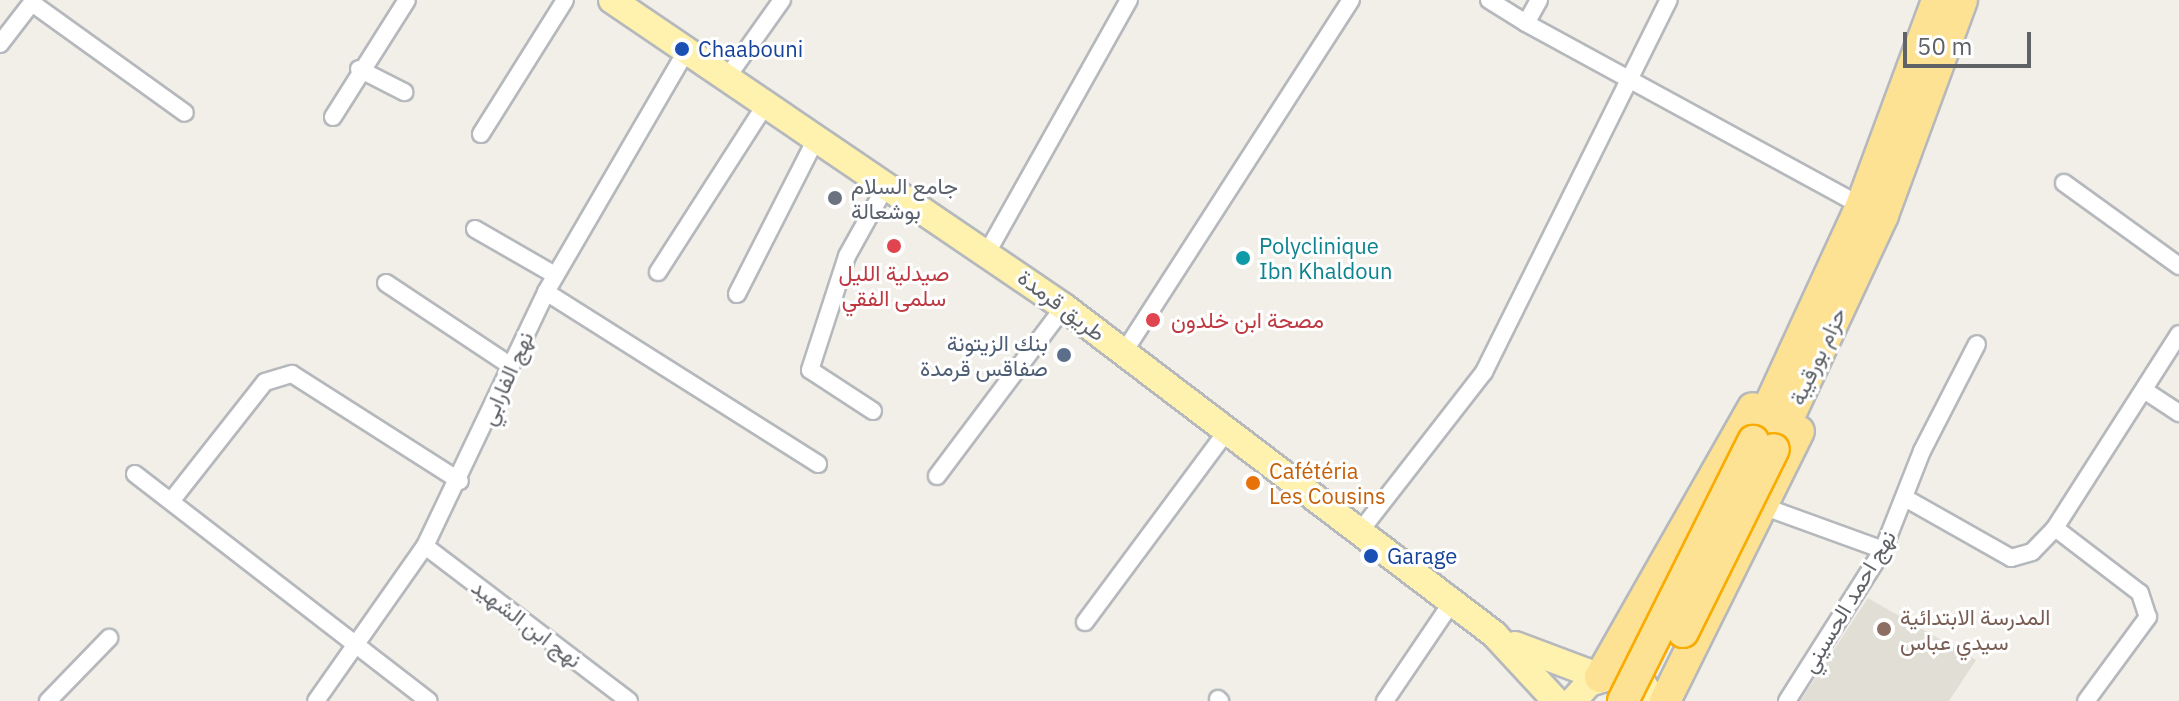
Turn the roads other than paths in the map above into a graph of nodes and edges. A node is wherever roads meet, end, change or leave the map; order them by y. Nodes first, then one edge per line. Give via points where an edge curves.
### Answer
1 (407, 0) edge
2 (565, 0) edge
3 (612, 0) edge
4 (782, 0) edge
5 (1129, 0) edge
6 (1351, 0) edge
7 (1489, 0) edge
8 (1539, 0) edge
9 (1669, 0) edge
10 (1937, 0) edge
11 (1962, 0) edge
12 (33, 1) edge
13 (640, 7) edge
14 (1526, 23) junction
15 (1, 40) edge
16 (687, 50) junction
17 (359, 69) junction
18 (1628, 75) junction
19 (728, 76) junction
20 (404, 92) dead end
21 (767, 102) junction
22 (185, 113) dead end
23 (333, 117) dead end
24 (481, 134) dead end
25 (817, 137) junction
26 (2064, 183) dead end
27 (887, 184) junction
28 (1861, 206) junction
29 (475, 229) dead end
30 (988, 251) junction
31 (2179, 266) edge
32 (658, 272) dead end
33 (555, 275) junction
34 (386, 283) dead end
35 (546, 292) junction
36 (737, 294) dead end
37 (1832, 298) junction
38 (1064, 307) junction
39 (2179, 334) edge
40 (1977, 344) dead end
41 (1124, 352) junction
42 (511, 366) junction
43 (2144, 390) junction
44 (873, 411) dead end
45 (2179, 413) edge
46 (1227, 431) junction
47 (1764, 445) junction
48 (818, 464) dead end
49 (135, 474) dead end
50 (937, 476) dead end
51 (460, 481) junction
52 (1905, 498) junction
53 (172, 500) junction
54 (1765, 507) junction
55 (2055, 528) junction
56 (1361, 530) junction
57 (425, 546) junction
58 (1883, 550) junction
59 (1452, 602) junction
60 (1085, 622) dead end
61 (1494, 634) junction
62 (109, 638) dead end
63 (359, 643) junction
64 (1600, 677) junction
65 (48, 701) edge
66 (316, 701) edge
67 (429, 701) edge
68 (629, 701) edge
69 (1385, 701) edge
70 (1556, 701) edge
71 (1573, 701) edge
72 (1623, 701) edge
73 (1647, 701) edge
74 (1655, 701) edge
75 (1665, 701) edge
76 (1787, 701) edge
77 (2086, 701) edge

1 - 17 street
2 - 24 street
3 - 13 main road, طريق قرمدة
4 - 19 street
5 - 30 street
6 - 41 street
7 - 14 street
8 - 14 street
9 - 18 street
10 - 28 highway, حزام بورقيبة
11 - 37 highway, حزام بورقيبة
12 - 15 street
12 - 22 street
13 - 16 main road, طريق قرمدة
14 - 18 street
16 - 19 main road, طريق قرمدة
16 - 33 street, نهج الفارابي
17 - 20 street
17 - 23 street
18 - 28 street
18 - 56 street via 1484,372
19 - 21 main road, طريق قرمدة
21 - 25 main road, طريق قرمدة
21 - 32 street
25 - 27 main road, طريق قرمدة
25 - 36 street
26 - 31 street
27 - 30 main road, طريق قرمدة
27 - 44 street via 847,256 810,370
28 - 37 highway, حزام بورقيبة
29 - 33 street
30 - 38 main road, طريق قرمدة
33 - 35 street, نهج الفارابي
34 - 42 street
35 - 42 street, نهج الفارابي
35 - 48 street
37 - 47 highway, حزام بورقيبة
37 - 54 highway via 1791,457
37 - 64 highway
38 - 41 main road, طريق قرمدة
38 - 50 street
39 - 43 street
40 - 52 street, نهج احمد الحسيني
41 - 46 main road, طريق قرمدة
42 - 51 street, نهج الفارابي
43 - 45 street
43 - 55 street
46 - 56 main road, طريق قرمدة
46 - 60 street
47 - 72 highway, حزام بورقيبة, bridge
47 - 73 highway, حزام بورقيبة, bridge
49 - 53 street
51 - 53 street via 292,374 265,382
51 - 57 street, نهج الفارابي
52 - 55 street via 2011,558 2032,552
52 - 58 street, نهج احمد الحسيني
53 - 63 street
54 - 58 street
54 - 75 highway
55 - 77 street via 2147,605 2140,631
56 - 59 main road, طريق قرمدة
57 - 63 street, نهج الفارابي
57 - 68 street, نهج ابن الشهيد
58 - 76 street, نهج احمد الحسيني
59 - 61 main road, طريق قرمدة
59 - 69 street
61 - 64 main road, طريق قرمدة via 1563,669
61 - 70 main road, طريق قرمدة
62 - 65 street
63 - 66 street, نهج الفارابي
63 - 67 street
64 - 71 main road
64 - 74 main road, طريق قرمدة via 1631,678

